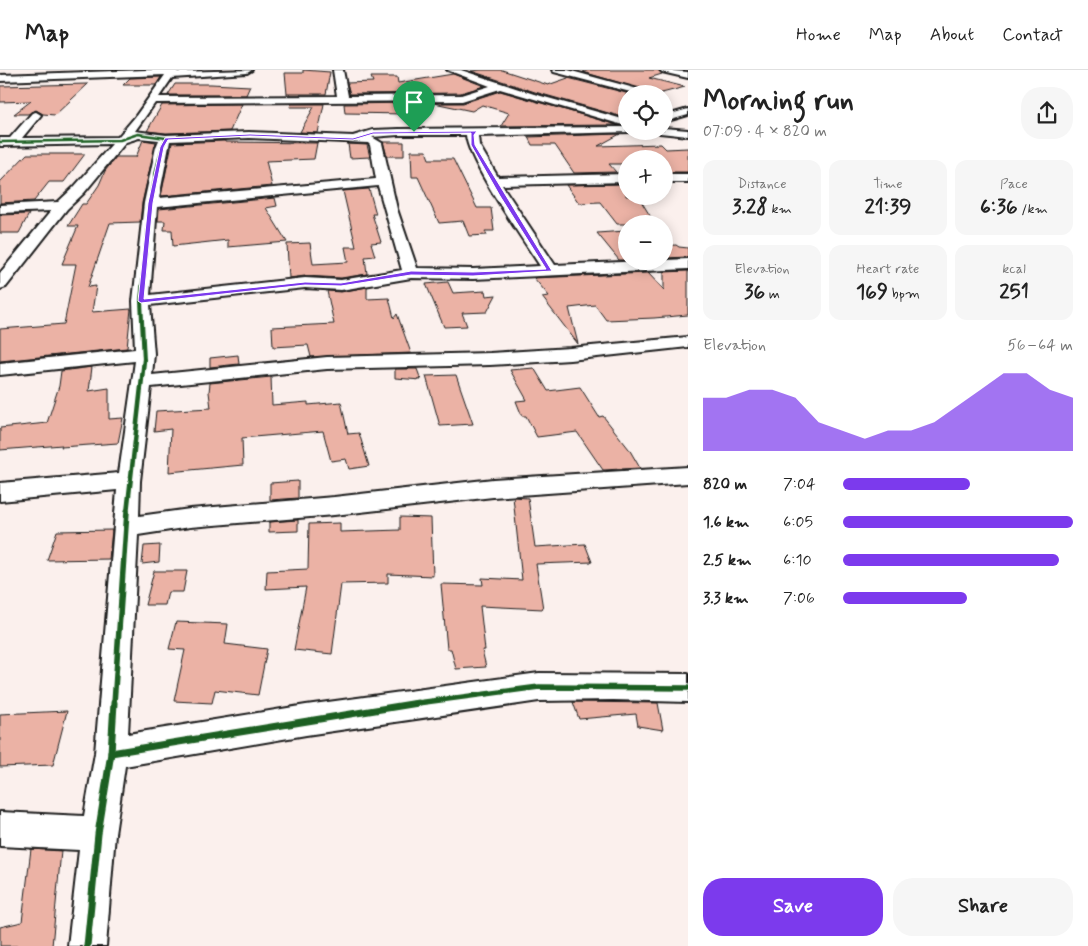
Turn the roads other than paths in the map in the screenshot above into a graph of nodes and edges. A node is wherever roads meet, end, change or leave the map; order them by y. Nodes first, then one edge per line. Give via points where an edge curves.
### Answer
1 (21, 70) edge
2 (247, 70) edge
3 (338, 70) edge
4 (452, 70) edge
5 (557, 70) edge
6 (665, 70) edge
7 (171, 72) edge
8 (688, 75) edge
9 (5, 78) edge
10 (501, 86) junction
11 (618, 86) edge
12 (0, 87) edge
13 (343, 98) junction
14 (154, 100) junction
15 (688, 112) edge
16 (36, 115) dead end
17 (673, 116) edge
18 (618, 121) edge
19 (618, 130) edge
20 (673, 131) edge
21 (475, 132) junction
22 (688, 132) edge
23 (166, 138) junction
24 (353, 139) junction
25 (120, 140) junction
26 (6, 142) edge
27 (618, 178) edge
28 (673, 178) edge
29 (688, 178) edge
30 (494, 181) junction
31 (382, 182) junction
32 (151, 203) junction
33 (62, 206) junction
34 (0, 208) edge
35 (688, 264) edge
36 (550, 270) junction
37 (411, 273) junction
38 (0, 284) edge
39 (141, 301) junction
40 (688, 342) edge
41 (146, 354) junction
42 (0, 369) edge
43 (142, 382) junction
44 (688, 475) edge
45 (129, 480) junction
46 (0, 492) edge
47 (125, 526) junction
48 (688, 688) edge
49 (111, 753) junction
50 (0, 828) edge
51 (98, 834) junction
52 (88, 946) edge

1 - 9 street
2 - 7 street
3 - 13 street
4 - 10 street
5 - 11 street
6 - 8 street
7 - 9 street
7 - 14 street
9 - 12 street
10 - 13 street via 462,98
10 - 18 street
13 - 14 street
14 - 25 street
15 - 17 street
16 - 26 street
19 - 21 street
20 - 22 street
21 - 24 street via 373,133
21 - 30 street via 472,135 473,145
23 - 24 street via 250,135
23 - 25 street via 138,134
23 - 32 street
24 - 31 street via 376,143
25 - 26 street
25 - 33 street via 98,169
27 - 30 street
28 - 29 street
30 - 36 street
31 - 32 street
31 - 37 street
32 - 39 street
33 - 34 street
33 - 38 street
35 - 36 street
36 - 37 street
37 - 39 street via 341,285 305,283
39 - 41 street
40 - 43 street via 498,358 327,363
41 - 42 street
41 - 43 street
43 - 45 street
44 - 47 street via 493,488
45 - 46 street
45 - 47 street
47 - 49 street
48 - 49 street via 540,687 306,720
49 - 51 street
50 - 51 street
51 - 52 street

